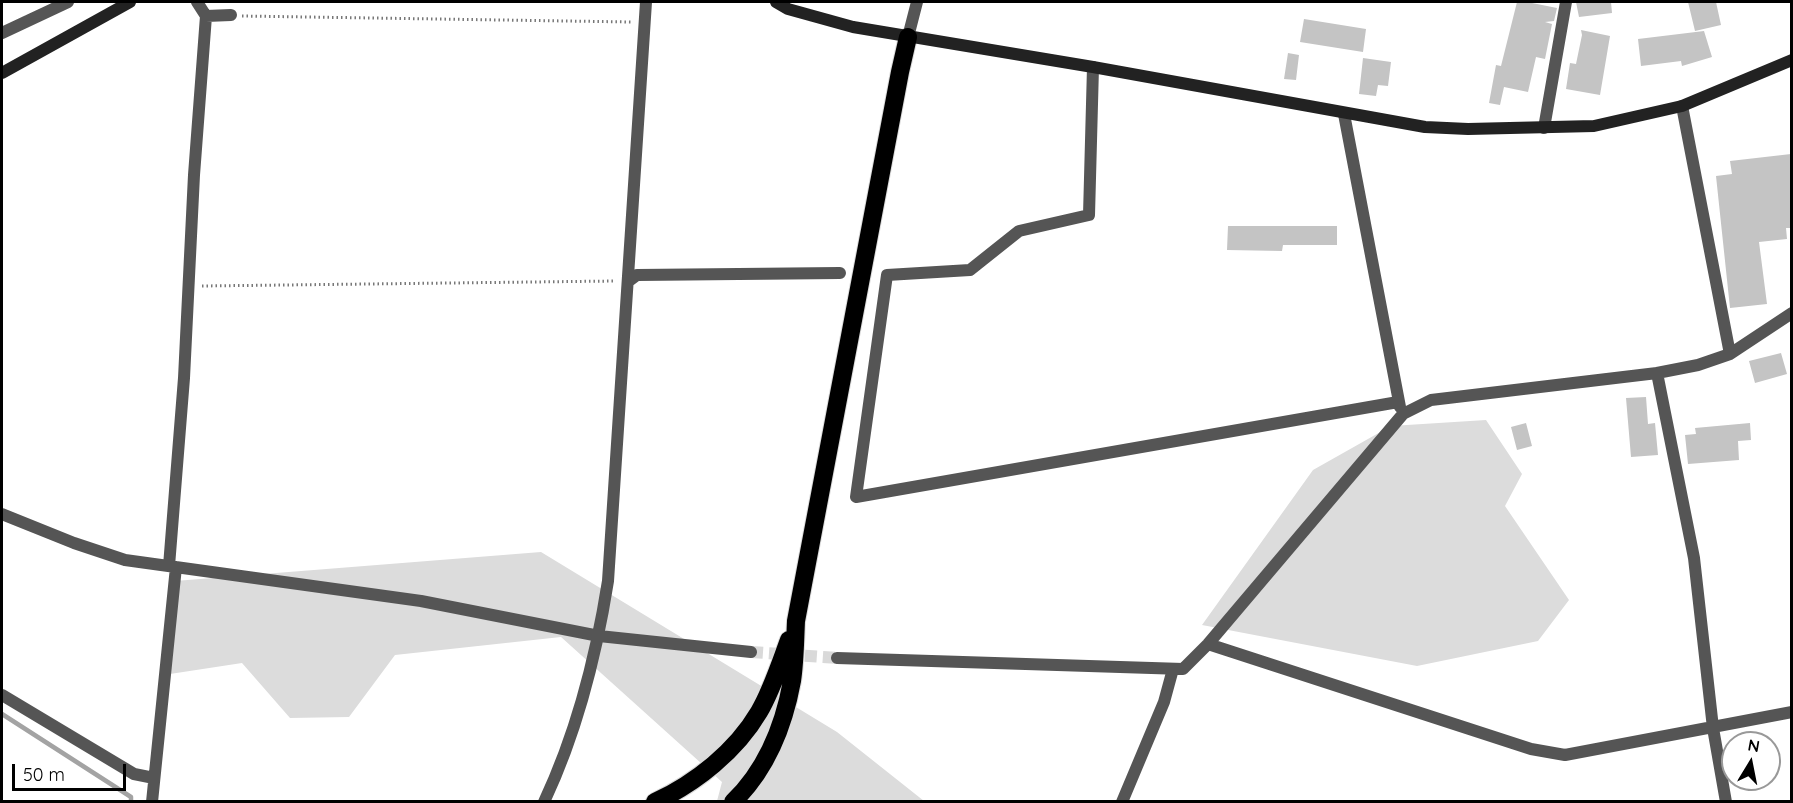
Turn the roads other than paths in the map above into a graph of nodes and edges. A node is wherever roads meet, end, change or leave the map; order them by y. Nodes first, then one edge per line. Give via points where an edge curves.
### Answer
1 (68, 2) edge
2 (130, 2) edge
3 (197, 2) edge
4 (646, 2) edge
5 (776, 2) edge
6 (917, 2) edge
7 (1566, 2) edge
8 (231, 15) road end
9 (206, 16) junction
10 (2, 33) edge
11 (908, 37) junction
12 (1791, 60) edge
13 (1093, 67) junction
14 (2, 73) edge
15 (1682, 106) junction
16 (1344, 114) junction
17 (1545, 128) junction
18 (840, 273) dead end
19 (629, 281) junction
20 (1791, 313) edge
21 (1730, 354) junction
22 (1657, 373) junction
23 (1401, 408) junction
24 (2, 514) edge
25 (173, 566) junction
26 (796, 621) junction
27 (599, 636) junction
28 (1208, 644) junction
29 (751, 652) tunnel mouth
30 (837, 658) tunnel mouth
31 (1173, 669) junction
32 (2, 695) edge
33 (1791, 712) edge
34 (1713, 728) junction
35 (154, 778) junction
36 (152, 801) edge
37 (544, 801) edge
38 (655, 801) edge
39 (734, 801) edge
40 (1122, 801) edge
41 (1726, 801) edge

1 - 10 street
2 - 14 street
3 - 9 street
4 - 19 street
5 - 11 street via 844,25
6 - 11 street
7 - 17 street
8 - 9 street
9 - 25 street
11 - 13 street
11 - 26 highway
12 - 15 street
13 - 16 street
13 - 23 street via 1089,215 1019,231 970,270 887,275 856,497
15 - 17 street via 1594,126
15 - 21 street
16 - 17 street via 1425,127
16 - 23 street
18 - 19 street via 637,276
19 - 27 street via 608,581
20 - 21 street
21 - 22 street
22 - 23 street via 1431,399
22 - 34 street via 1694,558
23 - 28 street
24 - 25 street via 125,560
25 - 27 street via 421,601
25 - 35 street
26 - 38 highway via 758,713 733,747 673,794
26 - 39 highway via 792,680 784,715 768,755
27 - 29 street
27 - 37 street via 571,738
28 - 31 street via 1183,669
28 - 34 street via 1531,749 1564,755
30 - 31 street
31 - 40 street via 1164,702
32 - 35 street via 134,774
33 - 34 street
34 - 41 street
35 - 36 street

